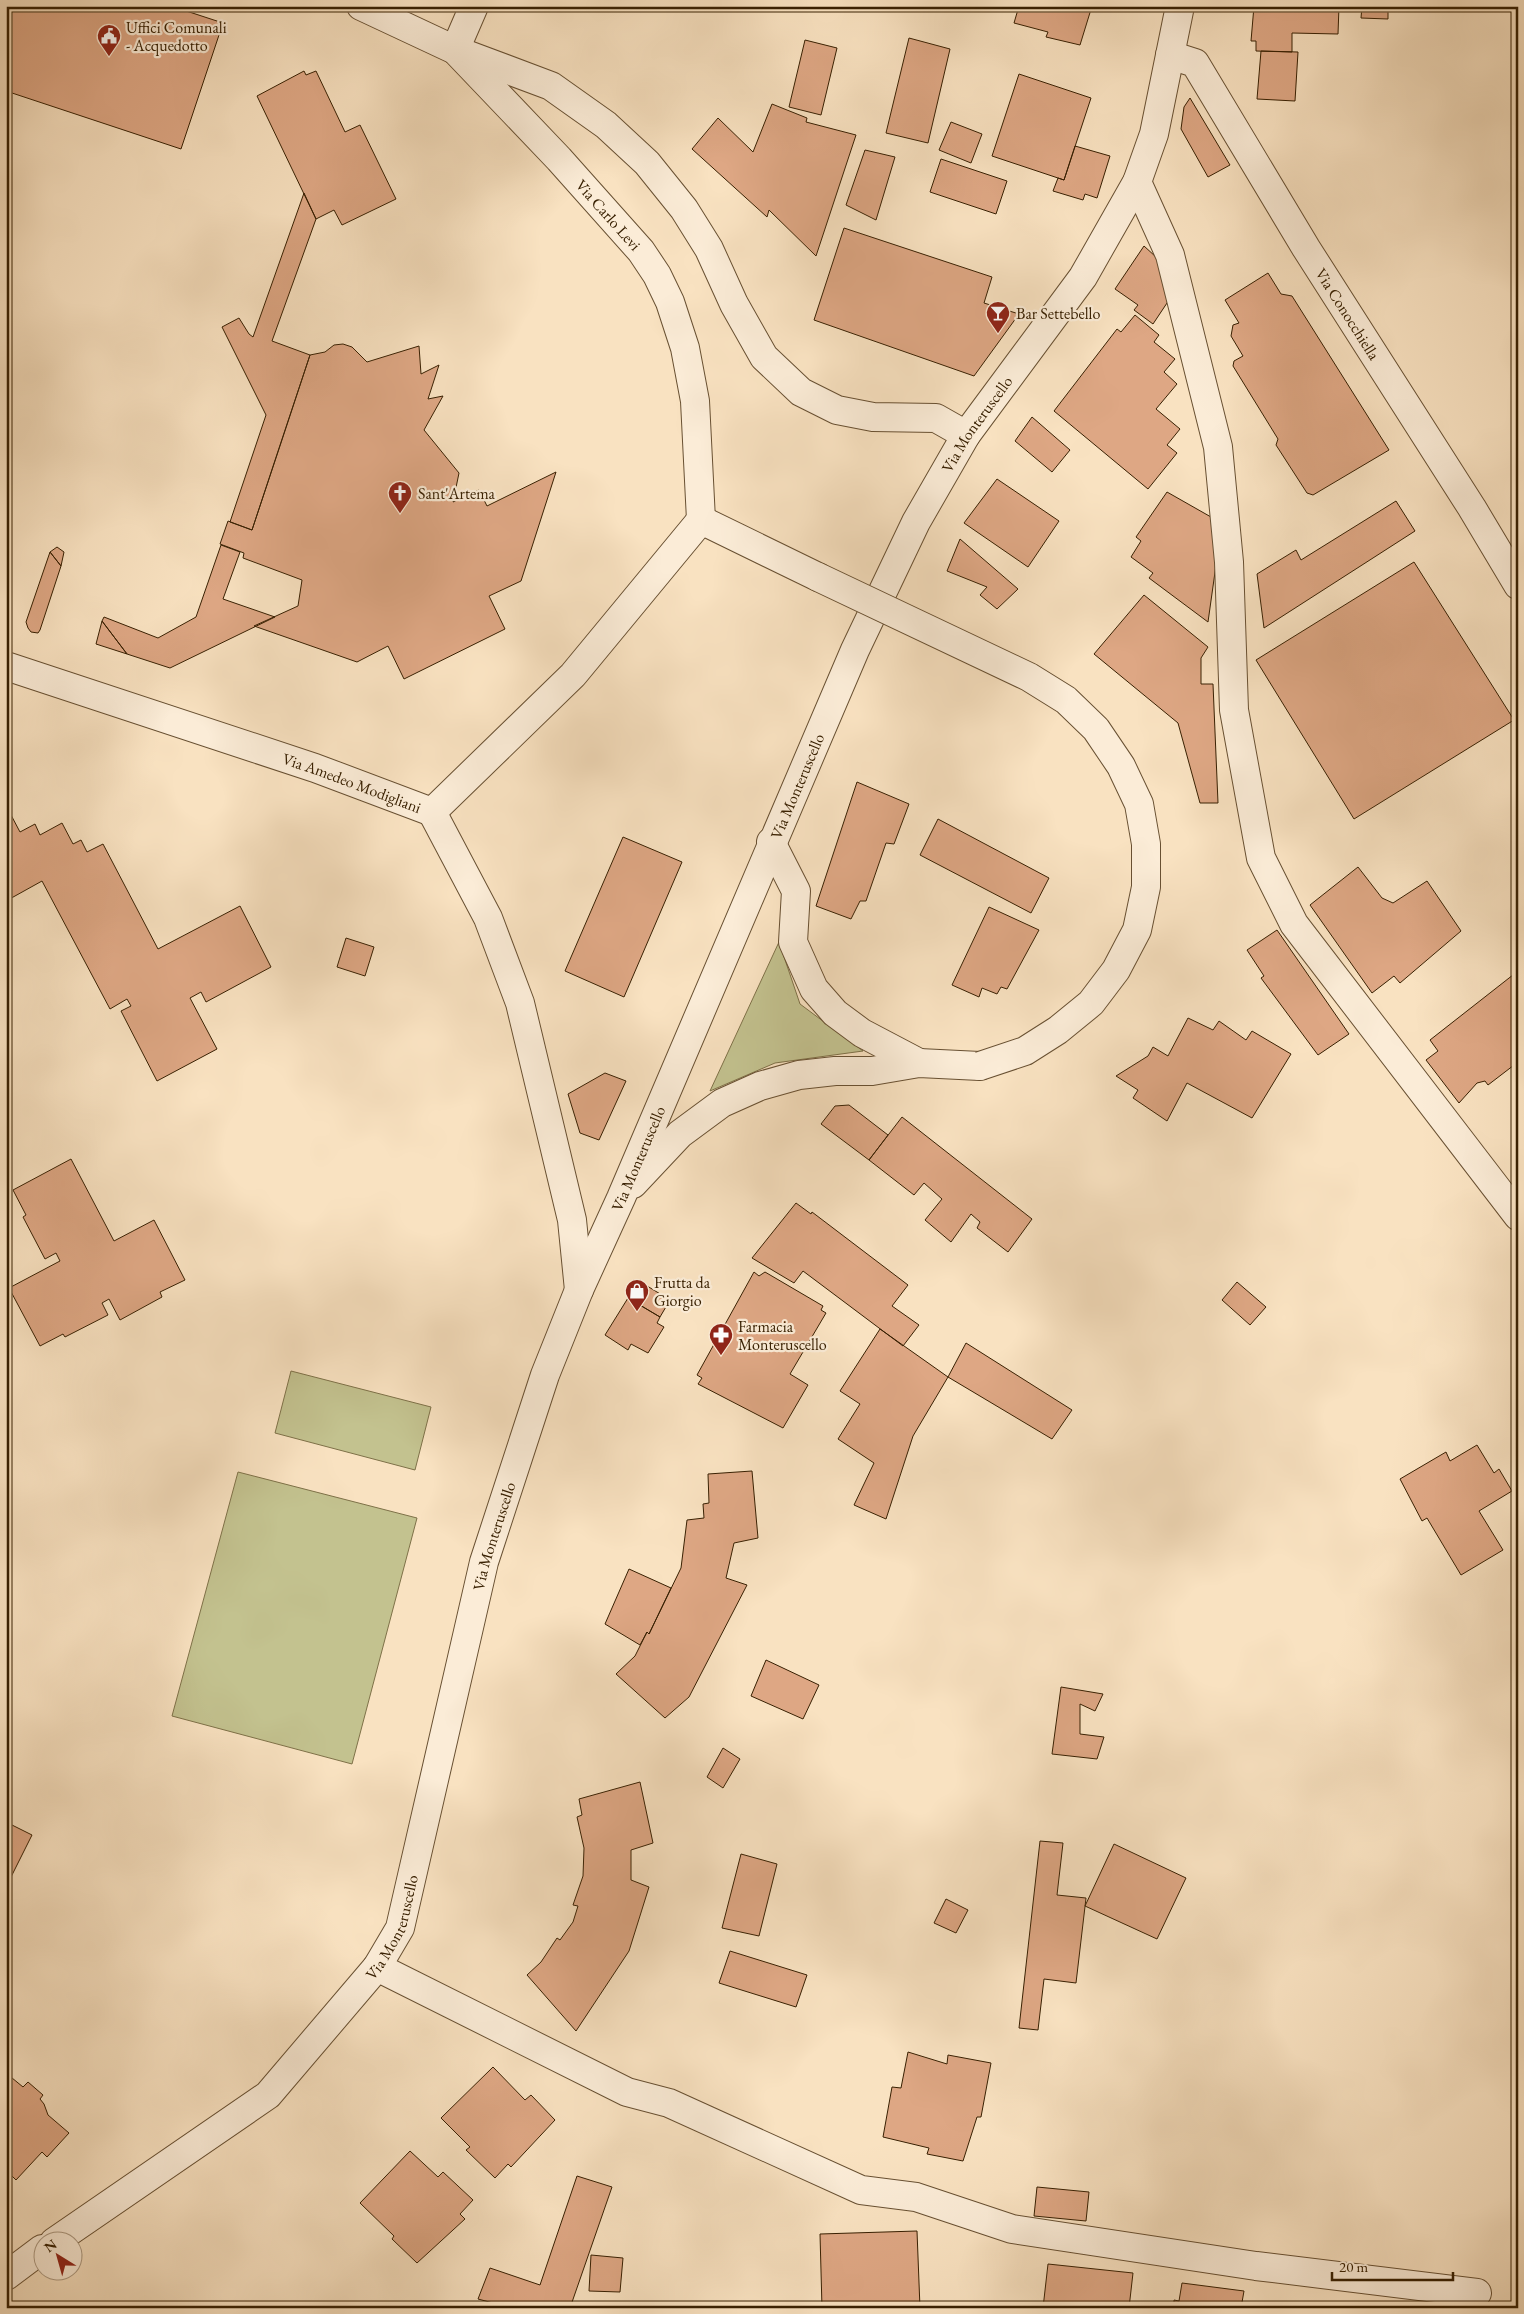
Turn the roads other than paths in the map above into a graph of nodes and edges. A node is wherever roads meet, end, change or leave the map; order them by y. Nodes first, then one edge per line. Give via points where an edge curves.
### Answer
1 (361, 6) edge
2 (474, 6) edge
3 (1180, 6) edge
4 (455, 50) junction
5 (1170, 55) junction
6 (1137, 182) junction
7 (966, 435) junction
8 (701, 520) junction
9 (1518, 586) edge
10 (6, 666) edge
11 (432, 812) junction
12 (771, 842) junction
13 (919, 1063) junction
14 (620, 1198) junction
15 (1518, 1216) edge
16 (579, 1290) junction
17 (377, 1968) junction
18 (69, 2232) edge
19 (32, 2256) edge
20 (6, 2276) edge
21 (1477, 2292) dead end

1 - 4 street, Via Carlo Levi
2 - 4 street
3 - 5 street, Via Monteruscello
4 - 7 street via 551,86 606,125 647,163 684,209 710,249 734,304 764,357 801,392 836,410 873,418 936,418
4 - 8 street, Via Carlo Levi via 559,159 641,251 657,275 685,348 692,383
5 - 6 street, Via Monteruscello via 1154,134
5 - 9 street, Via Conocchiella via 1195,63 1306,248
6 - 7 street, Via Monteruscello via 1083,277
6 - 15 street via 1170,255 1218,447 1229,562 1234,710 1261,858 1294,924
7 - 12 street, Via Monteruscello via 916,522 855,650
8 - 11 street, Via Amedeo Modigliani via 573,675
8 - 13 street, bridge via 1029,677 1066,700 1096,729 1121,766 1139,804 1146,844 1146,887 1137,930 1116,970 1091,1003 1025,1051 980,1066
10 - 11 street, Via Amedeo Modigliani via 315,768
11 - 16 street via 488,918 520,1003 572,1220
12 - 13 street via 796,891 793,942 814,989 835,1013 862,1033
12 - 14 street, Via Monteruscello
13 - 14 street via 872,1071 834,1070 799,1075 760,1086 722,1103 680,1134
14 - 16 street, Via Monteruscello
16 - 17 street, Via Monteruscello via 545,1375 484,1562 400,1928
17 - 18 street, Via Monteruscello via 268,2095
17 - 21 street via 628,2092 669,2103 861,2190 916,2197 1012,2229 1256,2266
19 - 20 street

